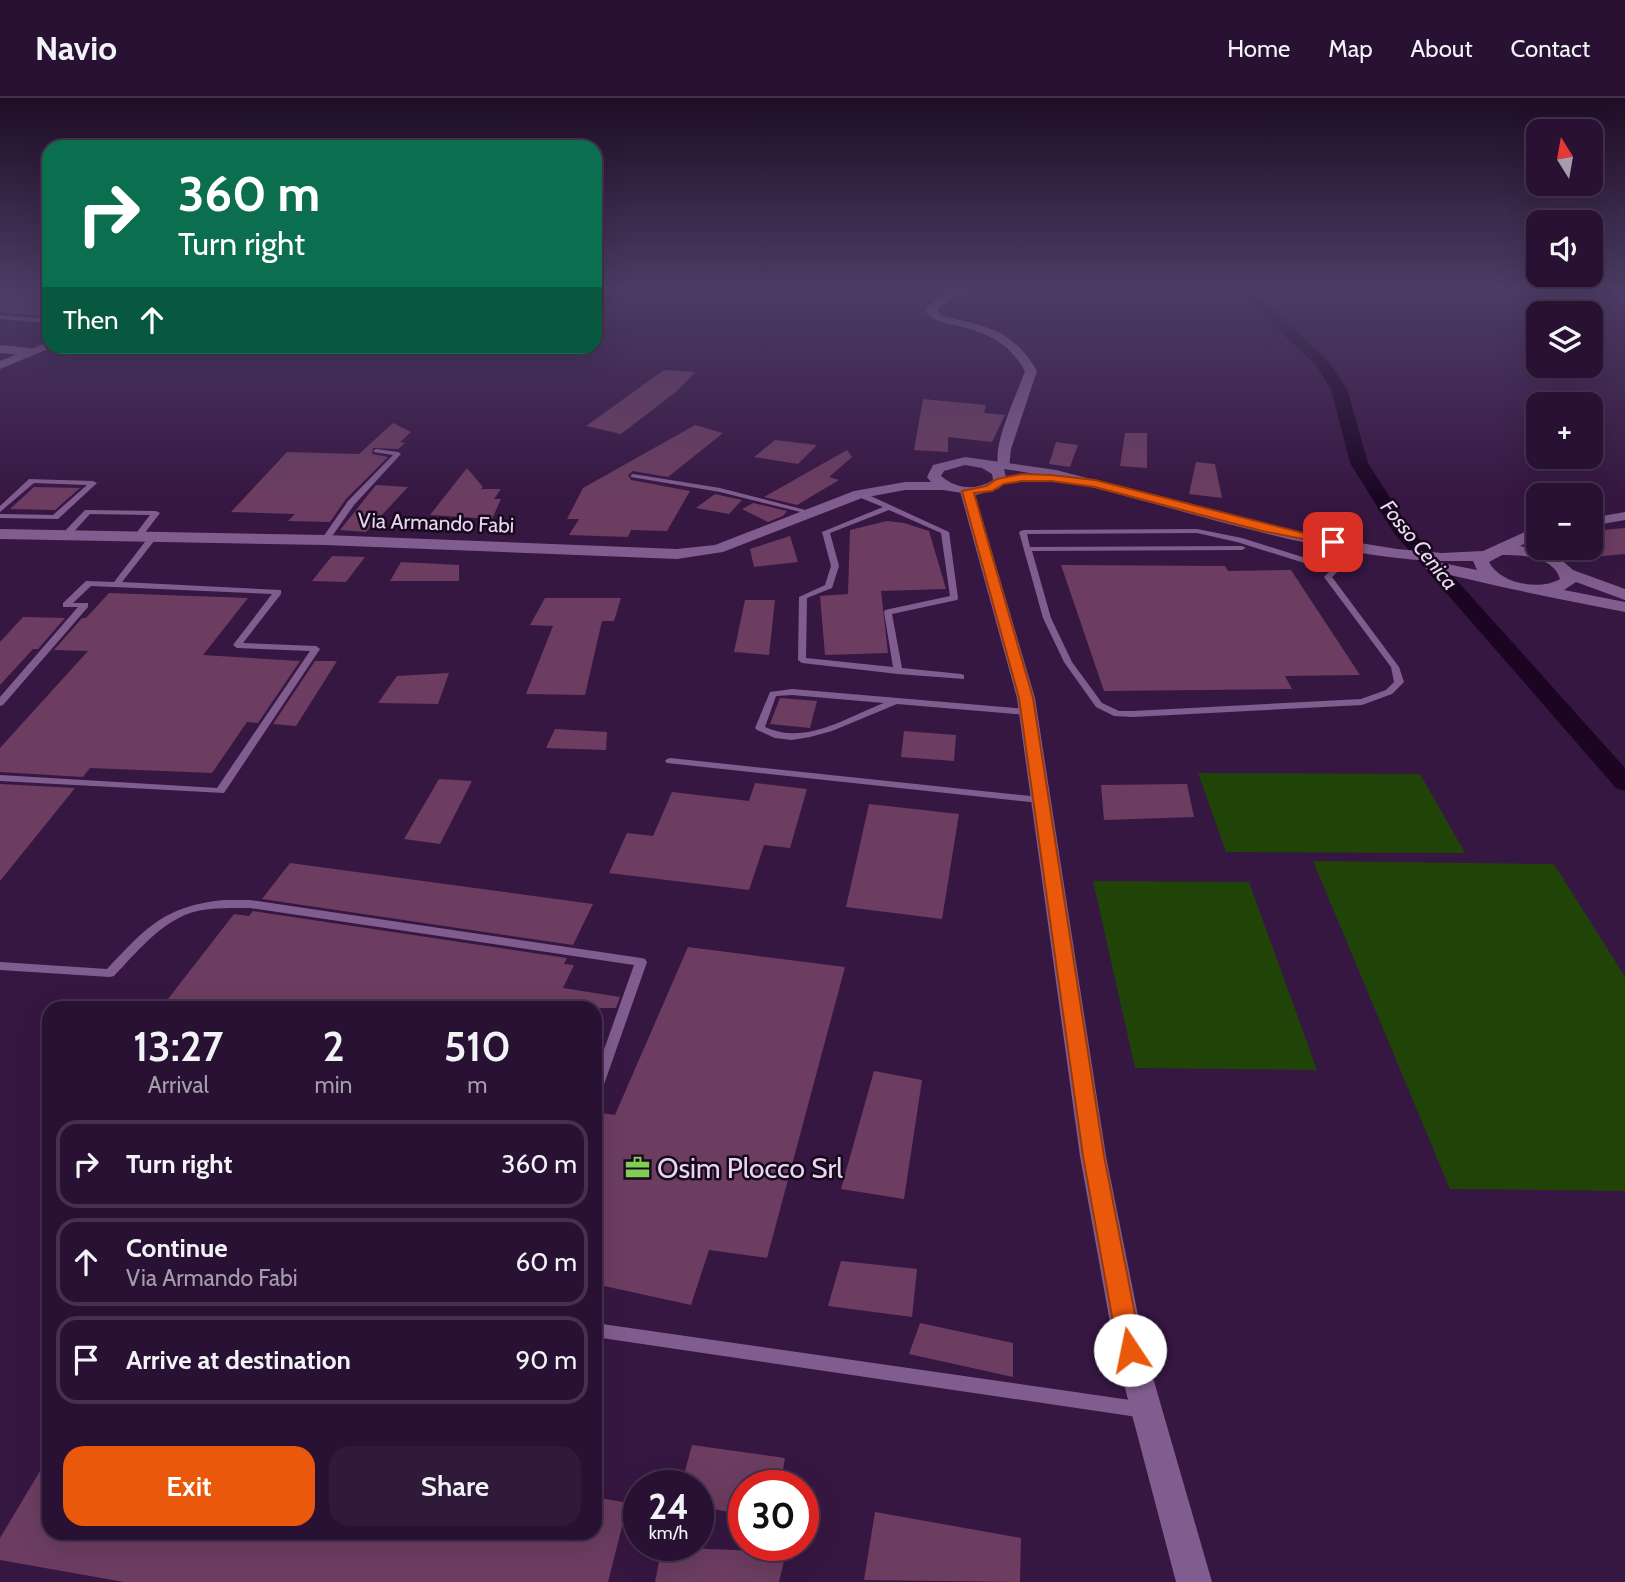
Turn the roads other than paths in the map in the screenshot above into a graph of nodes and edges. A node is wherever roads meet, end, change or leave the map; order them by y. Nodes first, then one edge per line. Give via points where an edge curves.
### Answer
1 (1023, 358) edge
2 (376, 451) dead end
3 (945, 464) junction
4 (986, 464) junction
5 (1004, 465) junction
6 (633, 475) dead end
7 (1000, 481) junction
8 (1095, 484) junction
9 (956, 489) junction
10 (859, 494) junction
11 (889, 507) junction
12 (0, 510) edge
13 (813, 513) junction
14 (0, 516) edge
15 (1625, 516) edge
16 (1603, 520) edge
17 (0, 534) edge
18 (66, 535) junction
19 (146, 536) junction
20 (1526, 537) edge
21 (325, 540) junction
22 (1359, 547) junction
23 (1242, 548) dead end
24 (1027, 549) junction
25 (1502, 550) junction
26 (1526, 552) edge
27 (1484, 556) junction
28 (1555, 560) edge
29 (1454, 566) junction
30 (1335, 570) junction
31 (1568, 574) junction
32 (1497, 579) junction
33 (116, 584) junction
34 (1540, 590) junction
35 (1625, 595) edge
36 (1625, 607) edge
37 (898, 671) junction
38 (961, 677) dead end
39 (896, 701) junction
40 (0, 703) edge
41 (1028, 712) junction
42 (670, 761) dead end
43 (0, 778) edge
44 (1040, 800) junction
45 (0, 965) edge
46 (602, 1073) edge
47 (602, 1331) edge
48 (1146, 1410) junction
49 (1194, 1582) edge

1 - 5 street via 1031,371 1004,449
2 - 21 lane via 398,454 351,503
3 - 4 street
3 - 9 street via 934,477
3 - 10 street via 886,478
4 - 5 street
4 - 7 street via 999,472
5 - 8 street
6 - 13 lane
7 - 8 street via 1034,477
7 - 9 street via 988,489
8 - 22 street
9 - 10 street via 905,486
9 - 41 street via 1004,617
10 - 11 lane
10 - 13 street, Via Armando Fabi
11 - 37 lane via 945,532 954,598 888,612
11 - 37 lane via 826,532 835,566 829,586 803,597 802,660
12 - 14 lane via 32,481 93,483 55,517
13 - 21 street, Via Armando Fabi via 718,549 677,554
15 - 16 street
17 - 18 street, Via Armando Fabi
18 - 19 street, Via Armando Fabi
18 - 19 lane via 88,512 156,513
19 - 21 street, Via Armando Fabi
19 - 33 lane
20 - 25 street
22 - 29 street
22 - 29 street via 1415,562
22 - 30 lane
23 - 24 lane
24 - 30 lane via 1023,532 1197,531
24 - 30 lane via 1047,618 1068,662 1099,705 1117,713 1323,706 1362,702 1389,692 1399,682 1395,667 1328,577
25 - 26 street
25 - 27 street
27 - 29 street
27 - 32 street via 1482,567
28 - 31 street
29 - 32 street
31 - 34 street via 1569,581 1563,586
31 - 35 street
32 - 34 street
33 - 40 lane via 89,583 66,605 85,605
33 - 43 lane via 278,592 237,645 316,649 220,791
34 - 36 street
37 - 38 lane
39 - 39 lane via 781,692 773,694 760,728 775,735 828,730
39 - 41 lane
41 - 44 street
42 - 44 lane
44 - 48 street via 1093,1156
45 - 46 lane via 110,973 159,923 215,903 250,904 641,962
47 - 48 lane
48 - 49 street

